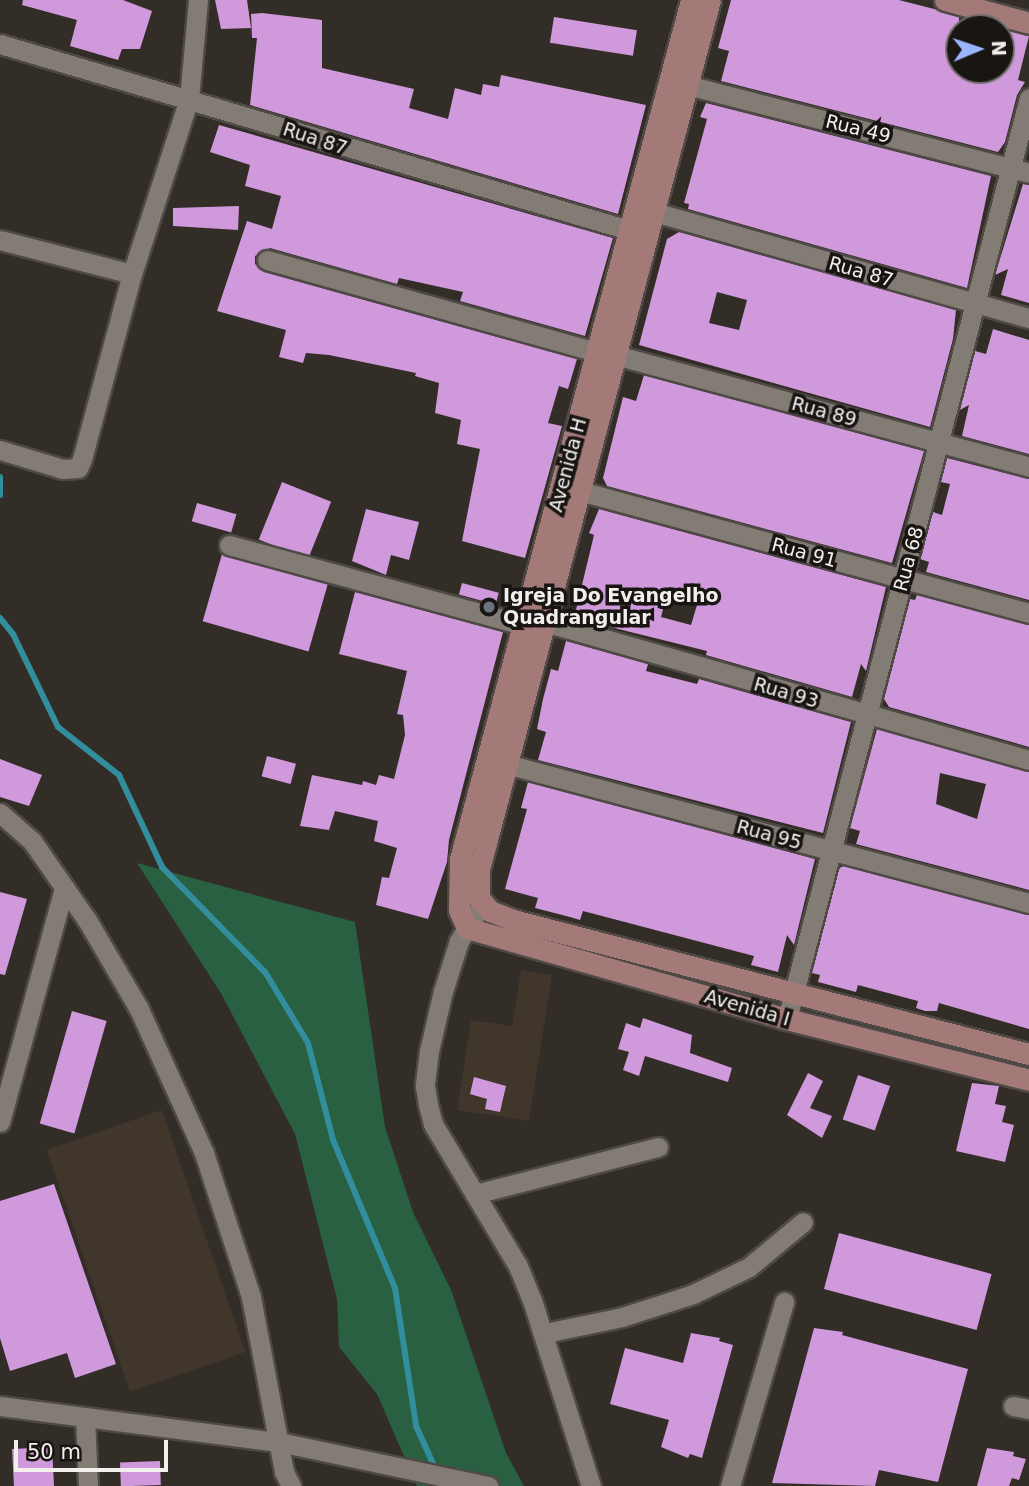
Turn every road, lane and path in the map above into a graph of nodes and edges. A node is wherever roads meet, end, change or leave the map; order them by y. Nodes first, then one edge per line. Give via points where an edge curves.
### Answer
1 (198, 0) edge
2 (691, 0) edge
3 (710, 0) edge
4 (944, 0) edge
5 (1029, 23) edge
6 (0, 44) edge
7 (687, 85) junction
8 (1029, 97) edge
9 (189, 99) junction
10 (1020, 171) edge
11 (654, 212) junction
12 (632, 231) junction
13 (0, 240) edge
14 (267, 260) dead end
15 (132, 274) junction
16 (977, 305) junction
17 (1029, 318) edge
18 (609, 354) junction
19 (940, 443) junction
20 (0, 450) edge
21 (1029, 467) edge
22 (580, 491) junction
23 (229, 545) dead end
24 (904, 580) junction
25 (1029, 613) edge
26 (545, 622) junction
27 (523, 625) junction
28 (865, 716) junction
29 (1029, 760) edge
30 (510, 765) junction
31 (0, 813) edge
32 (829, 852) junction
33 (64, 888) junction
34 (1029, 903) edge
35 (486, 907) junction
36 (467, 928) junction
37 (794, 990) junction
38 (787, 1019) junction
39 (1029, 1054) edge
40 (1029, 1080) edge
41 (0, 1122) edge
42 (658, 1147) dead end
43 (475, 1194) junction
44 (803, 1222) dead end
45 (784, 1302) dead end
46 (545, 1333) junction
47 (0, 1406) edge
48 (85, 1417) junction
49 (279, 1442) junction
50 (284, 1481) edge
51 (88, 1486) edge
52 (488, 1486) edge
53 (591, 1486) edge
54 (730, 1486) edge

1 - 9 street
2 - 12 street, Avenida H
3 - 7 street, Avenida H
4 - 5 street
6 - 9 street, Rua 87
7 - 10 street, Rua 49
7 - 11 street, Avenida H
8 - 10 street, Rua 68
9 - 12 street, Rua 87 via 347,150
9 - 15 street
10 - 16 street, Rua 68
11 - 16 street, Rua 87
11 - 18 street, Avenida H
12 - 18 street, Avenida H
13 - 15 street
14 - 18 street, Rua 89
15 - 20 street via 78,468 62,469
16 - 17 street, Rua 87
16 - 19 street, Rua 68
18 - 19 street, Rua 89
18 - 22 street, Avenida H
18 - 27 street, Avenida H
19 - 21 street, Rua 89
19 - 24 street, Rua 68
22 - 24 street, Rua 91
22 - 26 street, Avenida H
23 - 27 street
24 - 25 street, Rua 91
24 - 28 street, Rua 68
26 - 28 street, Rua 93
26 - 30 street, Avenida H
27 - 36 street, Avenida H via 458,867 457,901
28 - 29 street, Rua 93
28 - 32 street, Rua 68
30 - 32 street, Rua 95
30 - 35 street, Avenida H via 479,870
31 - 33 street via 32,841
32 - 34 street, Rua 95
32 - 37 street, Rua 68
33 - 41 street
33 - 49 street via 139,1009 204,1153 251,1297
35 - 36 street
35 - 37 street, Avenida I
36 - 38 street, Avenida I
36 - 43 street via 443,991 425,1086 433,1124
37 - 38 street, Rua 68
37 - 39 street, Avenida I
38 - 40 street, Avenida I
42 - 43 street
43 - 46 street via 518,1266
44 - 46 street via 749,1267 693,1294 622,1317
45 - 54 street
46 - 53 street
47 - 48 street
48 - 49 street
48 - 51 street
49 - 50 street
49 - 52 street

